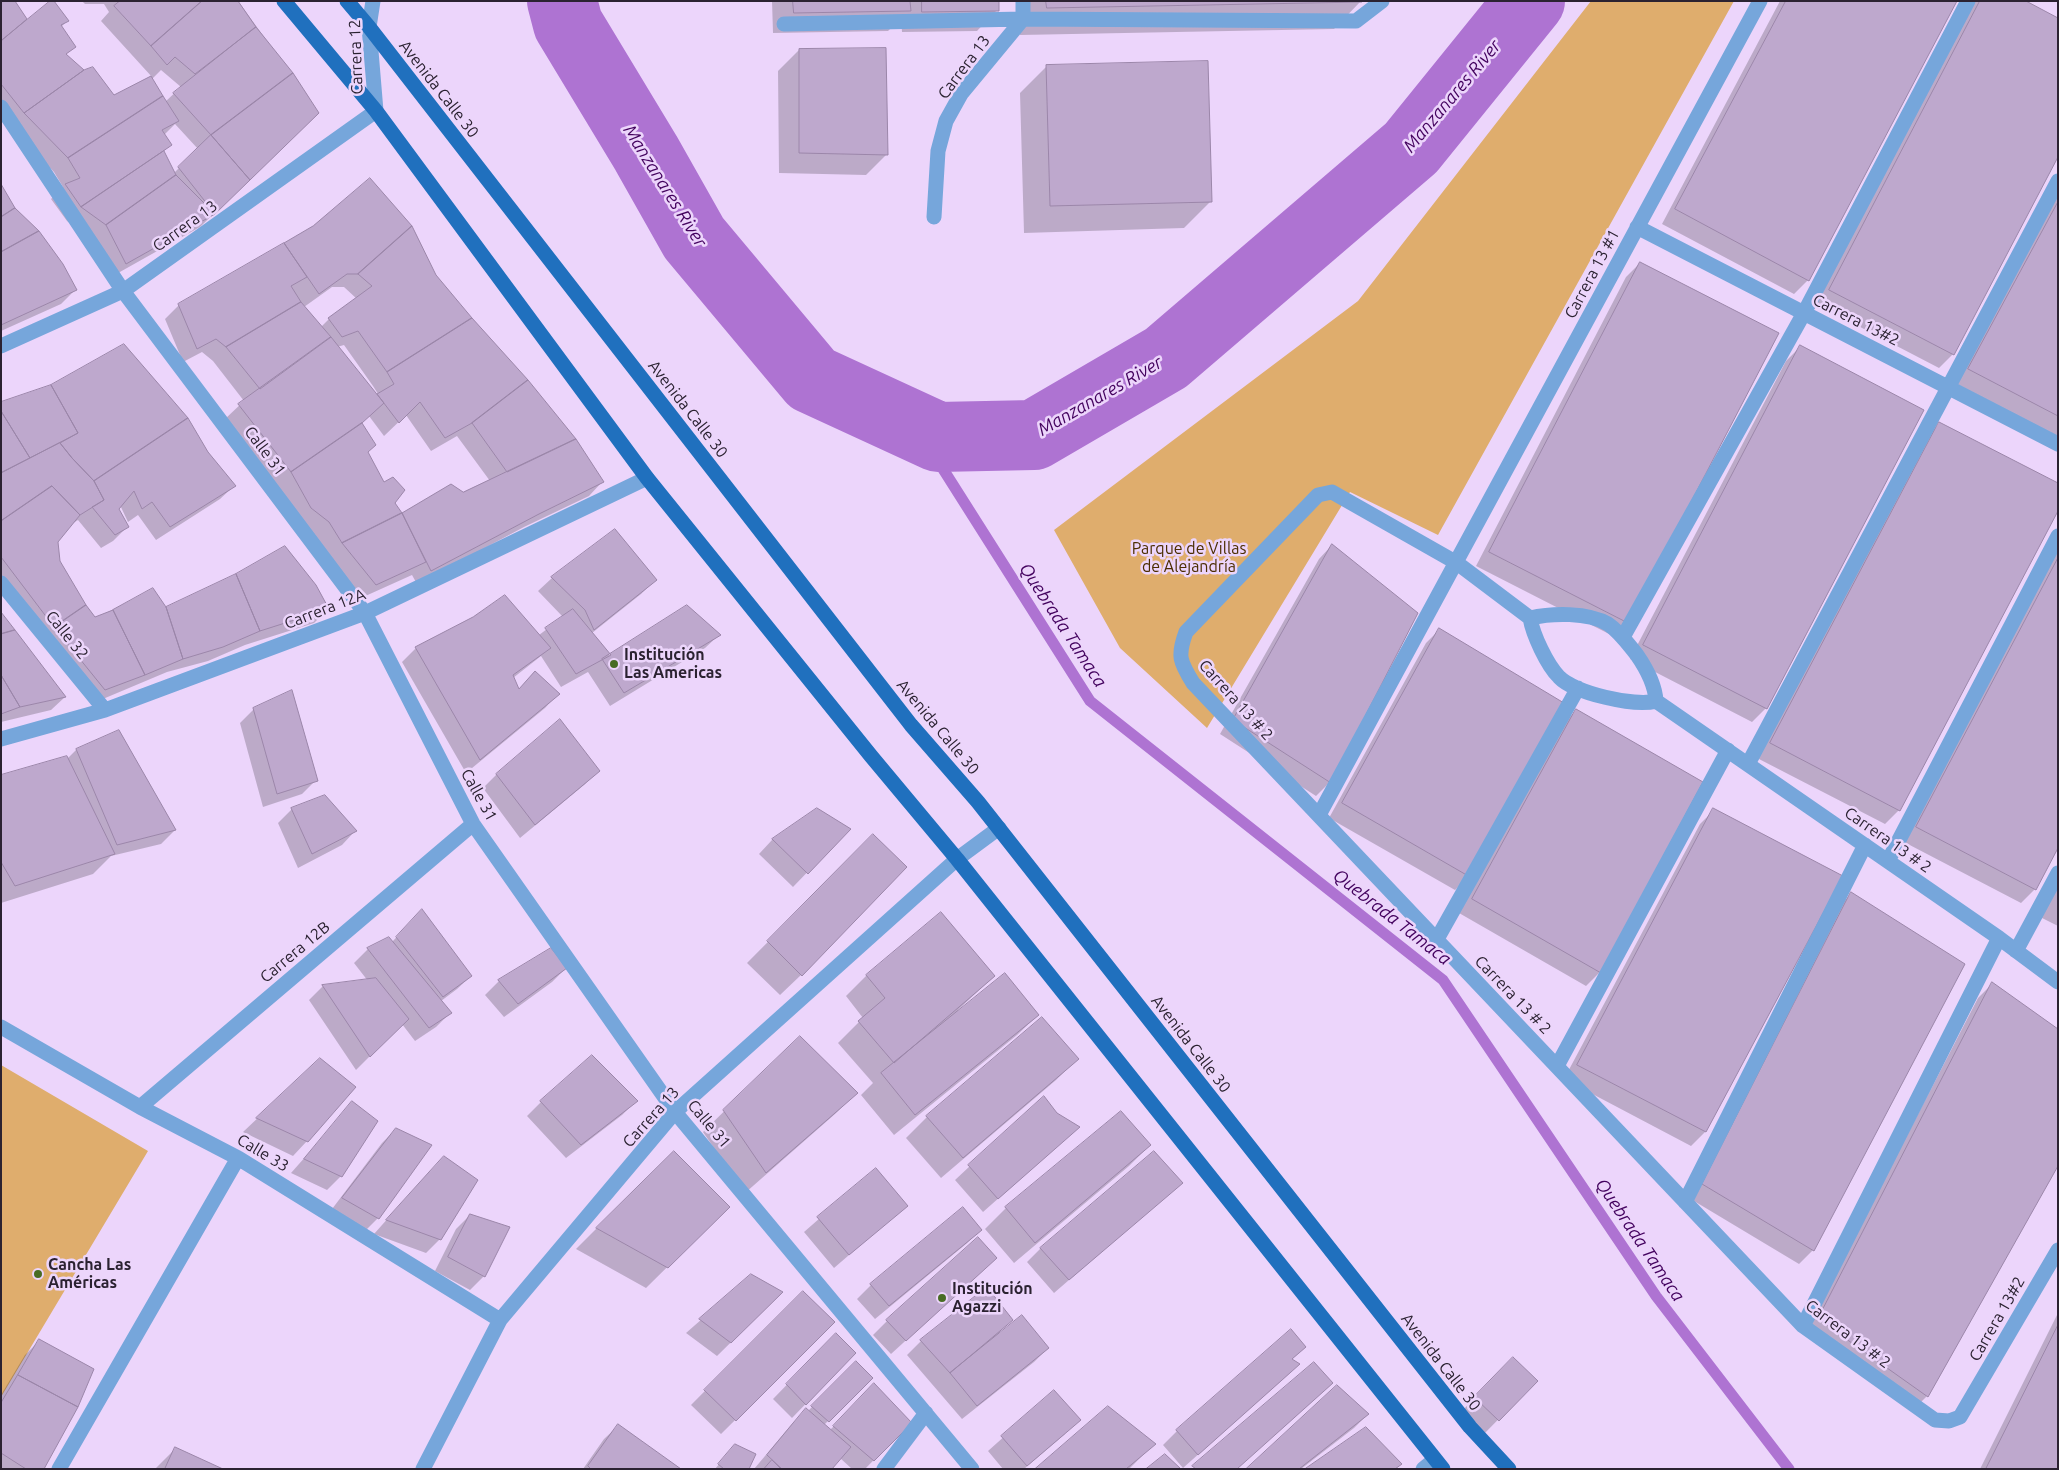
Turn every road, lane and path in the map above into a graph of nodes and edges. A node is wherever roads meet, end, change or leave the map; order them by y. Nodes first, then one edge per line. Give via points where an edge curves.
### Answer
1 (284, 1) edge
2 (347, 1) edge
3 (373, 1) edge
4 (1023, 1) edge
5 (1382, 1) edge
6 (1760, 1) edge
7 (1968, 1) edge
8 (1023, 19) junction
9 (784, 24) dead end
10 (369, 27) junction
11 (1, 107) edge
12 (376, 111) junction
13 (2058, 180) edge
14 (934, 217) dead end
15 (1637, 227) junction
16 (123, 291) junction
17 (1804, 312) junction
18 (1, 346) edge
19 (1948, 387) junction
20 (2058, 444) edge
21 (647, 478) junction
22 (2058, 536) edge
23 (1456, 563) junction
24 (1, 583) edge
25 (365, 614) junction
26 (1530, 618) junction
27 (1622, 637) junction
28 (1578, 688) junction
29 (1656, 701) junction
30 (105, 710) junction
31 (1, 739) edge
32 (1728, 750) junction
33 (1748, 764) junction
34 (1319, 815) junction
35 (473, 824) junction
36 (999, 828) junction
37 (1865, 845) junction
38 (957, 859) junction
39 (1888, 861) junction
40 (2058, 873) edge
41 (1998, 938) junction
42 (1436, 939) junction
43 (2016, 951) junction
44 (2058, 982) edge
45 (1, 1027) edge
46 (1557, 1066) junction
47 (140, 1107) junction
48 (676, 1112) junction
49 (238, 1158) junction
50 (1686, 1202) junction
51 (2058, 1250) edge
52 (500, 1320) junction
53 (1803, 1326) junction
54 (1967, 1406) joint
55 (926, 1413) junction
56 (1433, 1466) edge
57 (59, 1469) edge
58 (423, 1469) edge
59 (884, 1469) edge
60 (972, 1469) edge
61 (1509, 1469) edge

1 - 12 main road
2 - 10 main road, Avenida Calle 30
3 - 10 street, Carrera 12
4 - 8 street
5 - 8 street via 1356,21
6 - 15 street, Carrera 13 #1
7 - 17 street
8 - 9 street
8 - 14 street, Carrera 13 via 962,94 946,121 938,150
10 - 12 street, Carrera 12
10 - 36 main road, Avenida Calle 30 via 905,717
11 - 16 street, Calle 31
12 - 16 street, Carrera 13
12 - 21 main road
13 - 19 street
15 - 17 street, Carrera 13#2
15 - 23 street, Carrera 13 #1
16 - 18 street, Carrera 13
16 - 25 street, Calle 31
17 - 19 street, Carrera 13#2
17 - 27 street
19 - 20 street, Carrera 13#2
19 - 33 street
21 - 25 street, Carrera 12A
21 - 38 main road
22 - 39 street
23 - 26 street, Carrera 13 # 2
23 - 34 street, Carrera 13 #1
23 - 34 street, Carrera 13 # 2 via 1332,492 1318,495 1186,632 1180,648 1183,666 1193,683
24 - 30 street, Calle 32
25 - 30 street, Carrera 12A
25 - 35 street, Calle 31
26 - 27 street via 1582,616 1608,624
26 - 28 street via 1533,632 1559,677
27 - 29 street via 1644,665
28 - 29 street via 1618,700
28 - 42 street
29 - 32 street, Carrera 13 # 2
30 - 31 street, Carrera 12A
32 - 33 street, Carrera 13 # 2
32 - 46 street
33 - 37 street, Carrera 13 # 2
34 - 42 street, Carrera 13 # 2
35 - 47 street, Carrera 12B
35 - 48 street, Calle 31
36 - 38 street, Carrera 13
36 - 61 main road, Avenida Calle 30 via 1470,1427
37 - 39 street, Carrera 13 # 2
37 - 50 street
38 - 48 street, Carrera 13
38 - 56 main road
39 - 41 street, Carrera 13 # 2
40 - 43 street
41 - 43 street, Carrera 13 # 2
41 - 53 street
42 - 46 street, Carrera 13 # 2
43 - 44 street, Carrera 13 # 2
45 - 47 street, Calle 33
46 - 50 street, Carrera 13 # 2
47 - 49 street, Calle 33
48 - 52 street, Carrera 13
48 - 55 street, Calle 31
49 - 52 street, Calle 33
49 - 57 street
50 - 53 street, Carrera 13 # 2
51 - 54 street, Carrera 13#2
52 - 58 street, Carrera 13
53 - 54 street, Carrera 13 # 2 via 1935,1420 1949,1421 1960,1417
55 - 59 street
55 - 60 street, Calle 31

